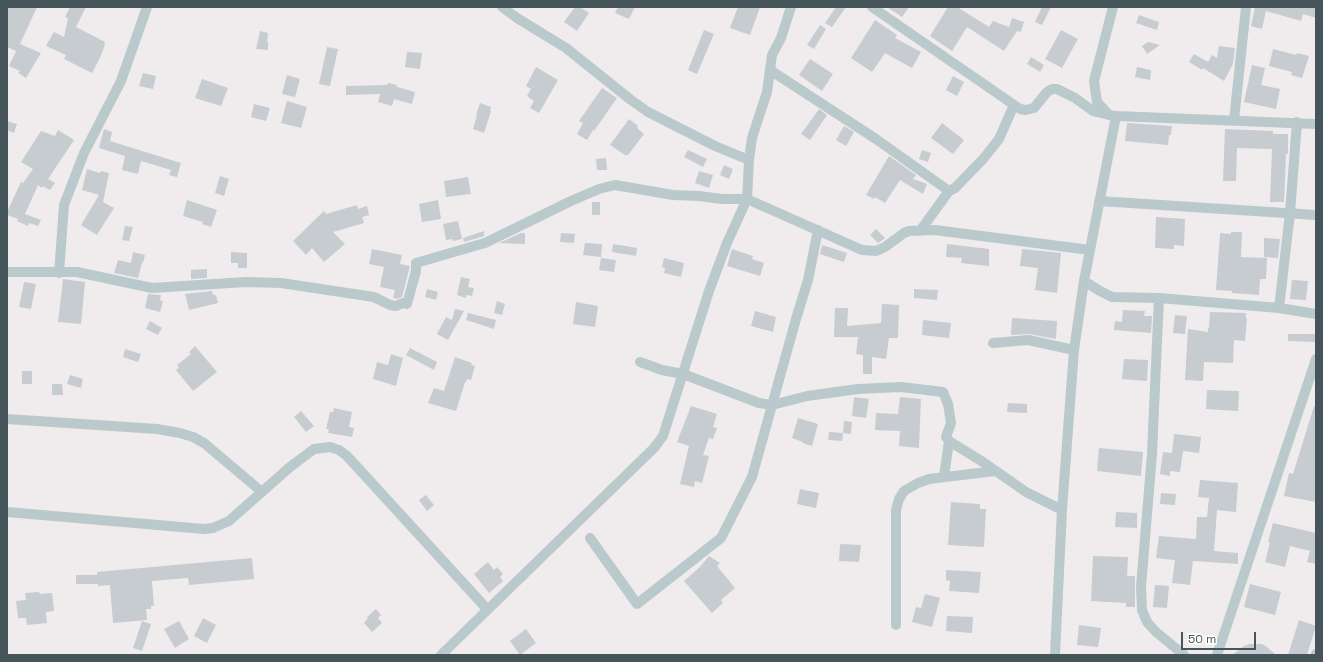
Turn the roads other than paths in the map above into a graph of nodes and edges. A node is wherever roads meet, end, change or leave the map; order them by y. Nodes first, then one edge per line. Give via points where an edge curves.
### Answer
1 (147, 7) edge
2 (502, 7) edge
3 (791, 7) edge
4 (872, 7) edge
5 (1114, 7) edge
6 (1246, 7) edge
7 (770, 70) junction
8 (1014, 105) junction
9 (1112, 116) junction
10 (1234, 120) junction
11 (1297, 122) junction
12 (1316, 124) edge
13 (749, 160) junction
14 (949, 191) junction
15 (747, 199) junction
16 (1100, 201) junction
17 (1290, 212) junction
18 (1316, 215) edge
19 (818, 230) junction
20 (920, 231) junction
21 (1090, 250) junction
22 (7, 272) edge
23 (59, 273) junction
24 (1084, 281) junction
25 (1159, 298) junction
26 (1279, 308) junction
27 (1316, 314) edge
28 (993, 343) dead end
29 (1074, 350) junction
30 (1316, 359) edge
31 (640, 362) dead end
32 (683, 374) junction
33 (772, 405) junction
34 (7, 419) edge
35 (949, 441) junction
36 (995, 470) junction
37 (944, 477) junction
38 (262, 492) junction
39 (1062, 510) junction
40 (7, 512) edge
41 (590, 538) dead end
42 (487, 610) junction
43 (896, 625) dead end
44 (441, 655) edge
45 (1056, 655) edge
46 (1184, 655) edge
47 (1217, 655) edge

1 - 23 street via 121,81 84,153 64,205
2 - 13 street via 566,48 648,112
3 - 7 street via 781,38 772,55
4 - 8 street
5 - 9 street via 1094,81 1097,102
6 - 10 street
7 - 13 street via 767,92 752,138
7 - 14 street via 876,139
8 - 9 street via 1026,110 1034,108 1047,92 1058,89 1093,111
8 - 14 street via 999,139 984,158
9 - 10 street
9 - 16 street
10 - 11 street
11 - 12 street
11 - 17 street
13 - 15 street
14 - 20 street
15 - 19 street
15 - 23 street via 673,195 615,185 599,189 485,243 416,263 407,304 396,306 374,297 281,282 152,288 77,272
15 - 32 street via 709,291
16 - 17 street
16 - 21 street
17 - 18 street
17 - 26 street
19 - 20 street via 862,250 876,251 886,247 904,233
19 - 33 street via 808,280
20 - 21 street via 935,230
21 - 24 street
22 - 23 street
24 - 25 street via 1112,297
24 - 29 street
25 - 26 street
25 - 46 street via 1152,454 1141,587 1142,610 1147,622 1156,632
26 - 27 street
28 - 29 street via 1028,340
29 - 39 street
30 - 47 street
31 - 32 street
32 - 33 street via 759,403
32 - 42 street via 667,425 658,443
33 - 35 street via 807,396 858,389 901,387 943,392 951,423 946,437
33 - 41 street via 752,478 721,538 637,604
34 - 38 street via 157,429 180,433 204,444
35 - 36 street
35 - 37 street
36 - 37 street
36 - 39 street via 1026,492
37 - 43 street via 918,483 904,491 899,499 896,510
38 - 40 street via 229,521 204,529
38 - 42 street via 314,449 330,447 339,450
39 - 45 street
42 - 44 street

